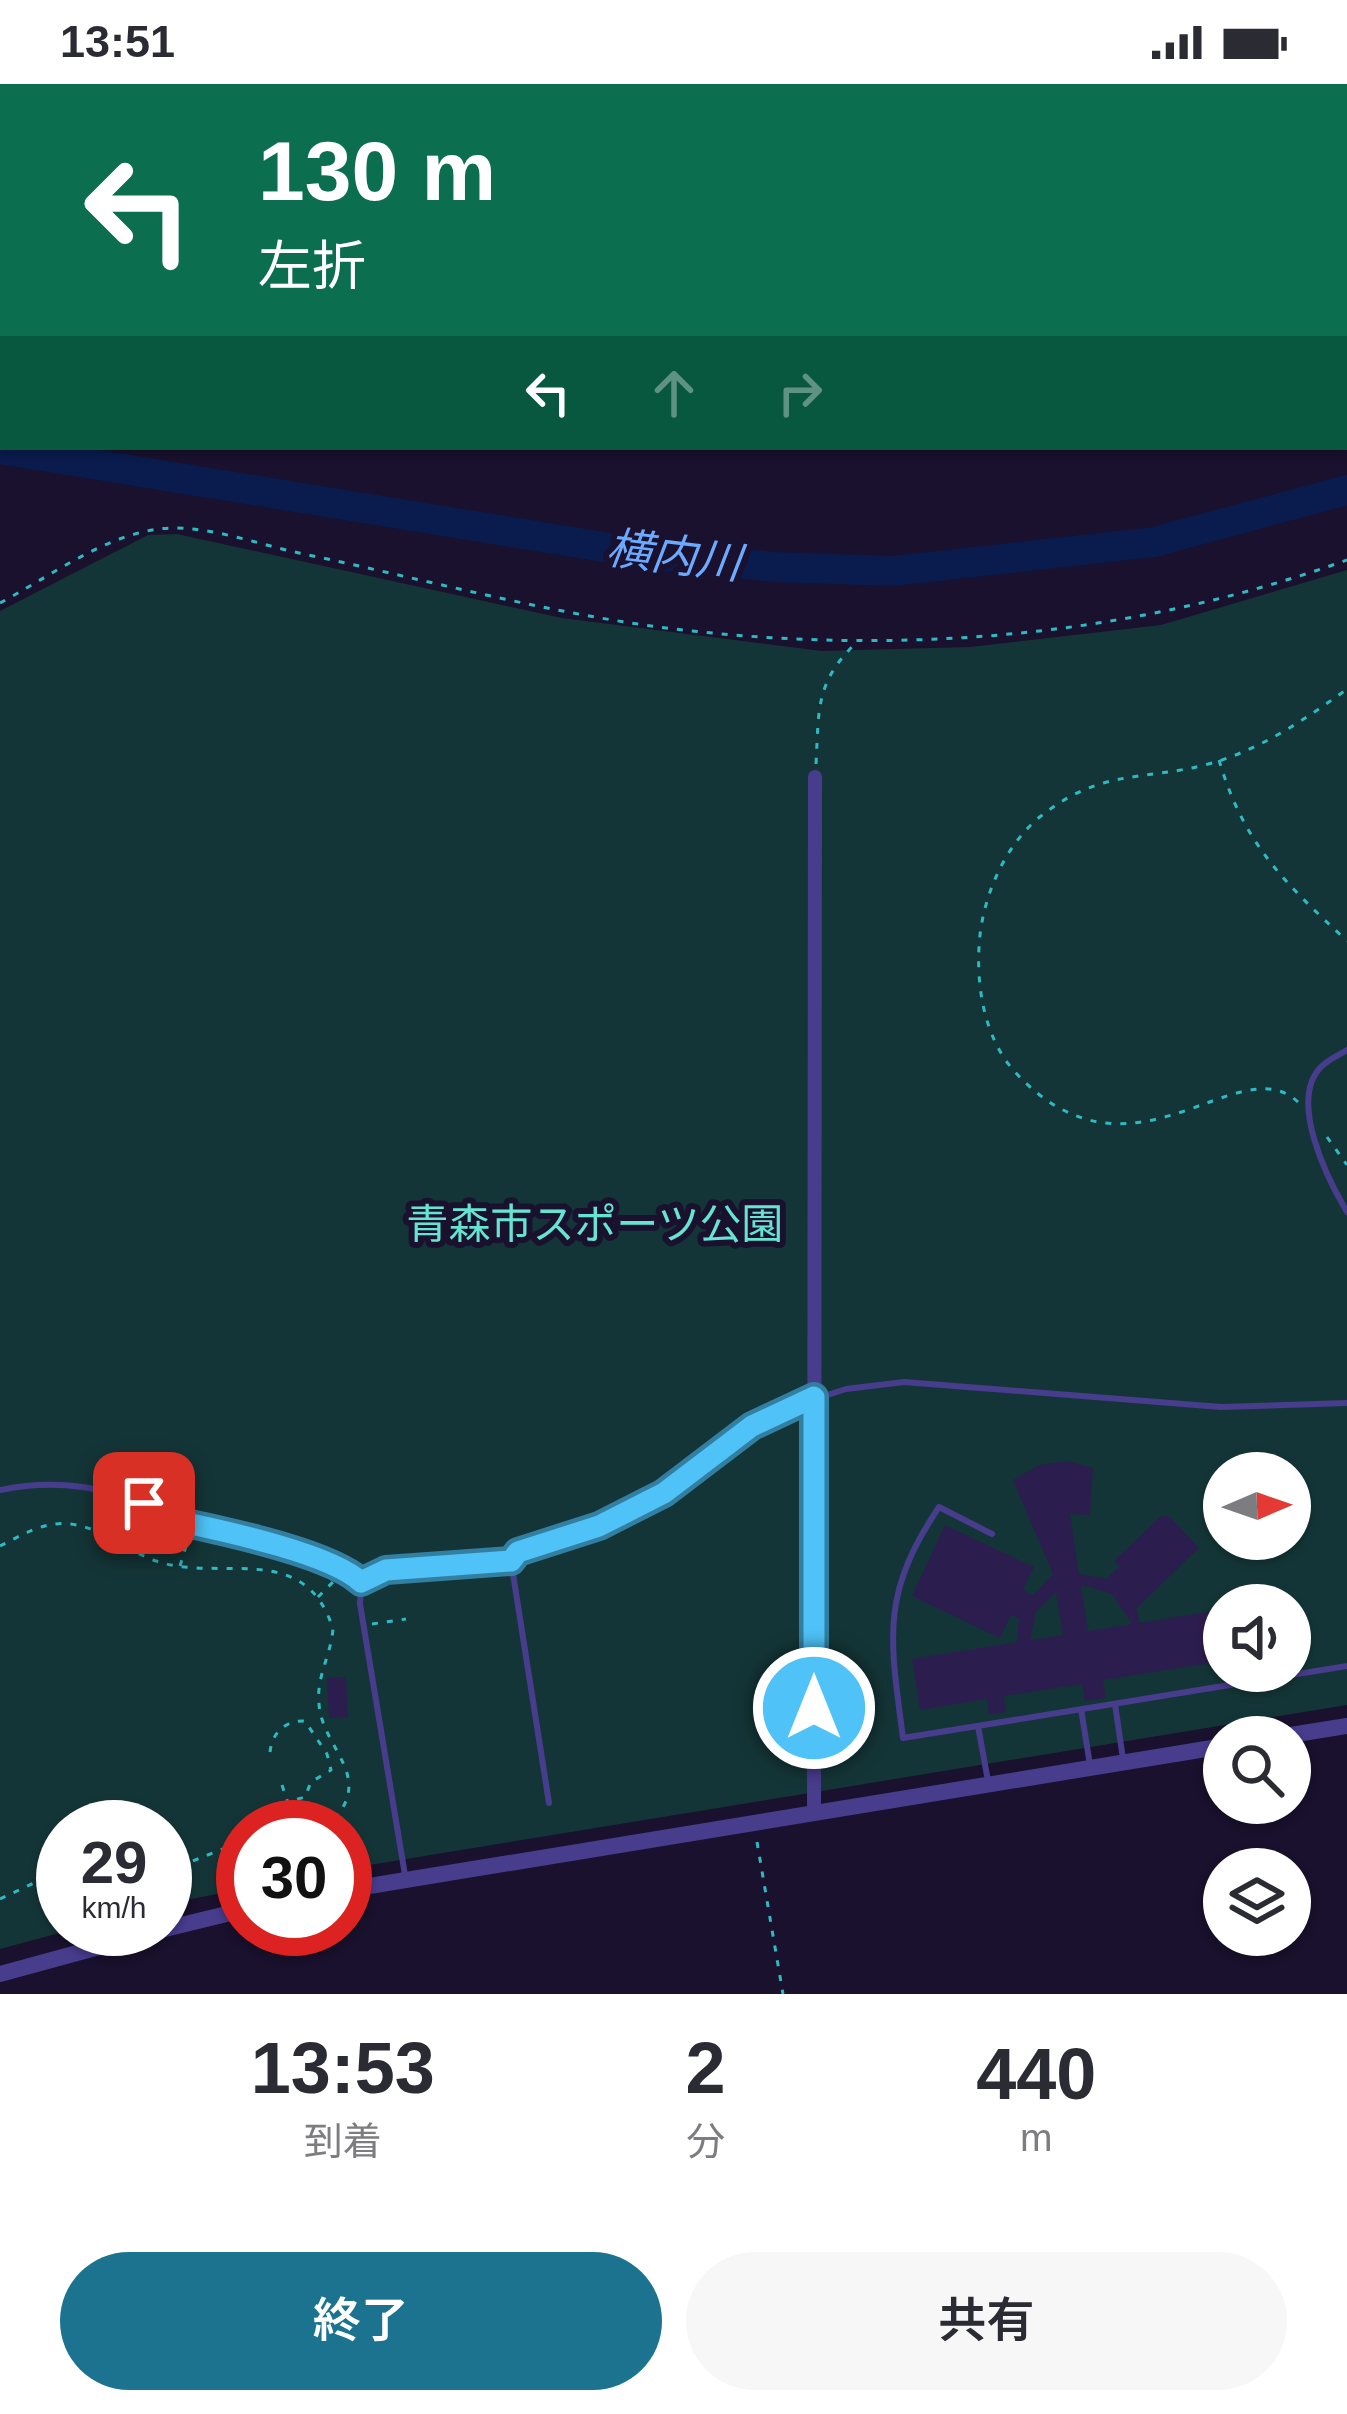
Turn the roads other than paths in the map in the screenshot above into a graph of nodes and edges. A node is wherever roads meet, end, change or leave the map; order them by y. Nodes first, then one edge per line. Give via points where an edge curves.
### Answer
1 (815, 777) road end
2 (1347, 1050) edge
3 (1347, 1212) edge
4 (814, 1397) junction
5 (1347, 1403) edge
6 (0, 1490) edge
7 (992, 1534) dead end
8 (511, 1561) junction
9 (361, 1582) junction
10 (1347, 1666) edge
11 (1115, 1703) junction
12 (1081, 1709) junction
13 (978, 1726) junction
14 (1347, 1726) edge
15 (1311, 1732) edge
16 (1203, 1749) edge
17 (1124, 1762) junction
18 (1090, 1768) junction
19 (989, 1784) junction
20 (549, 1803) dead end
21 (814, 1812) junction
22 (406, 1879) junction
23 (372, 1886) edge
24 (66, 1956) edge
25 (0, 1974) edge

1 - 4 street
2 - 3 lane via 1319,1068 1310,1092 1318,1162
4 - 5 lane via 904,1382 1221,1407
4 - 8 lane via 752,1426 664,1493
4 - 21 street
6 - 9 lane via 94,1489 347,1569
7 - 13 lane via 939,1507 899,1578 892,1618 903,1738
8 - 9 lane via 386,1570
8 - 20 lane
9 - 22 lane
10 - 11 lane
11 - 12 lane
11 - 17 lane
12 - 13 lane
12 - 18 lane
13 - 19 lane
14 - 15 street
16 - 17 street
17 - 18 street
18 - 19 street
19 - 21 street
21 - 22 street
22 - 23 street
24 - 25 street

